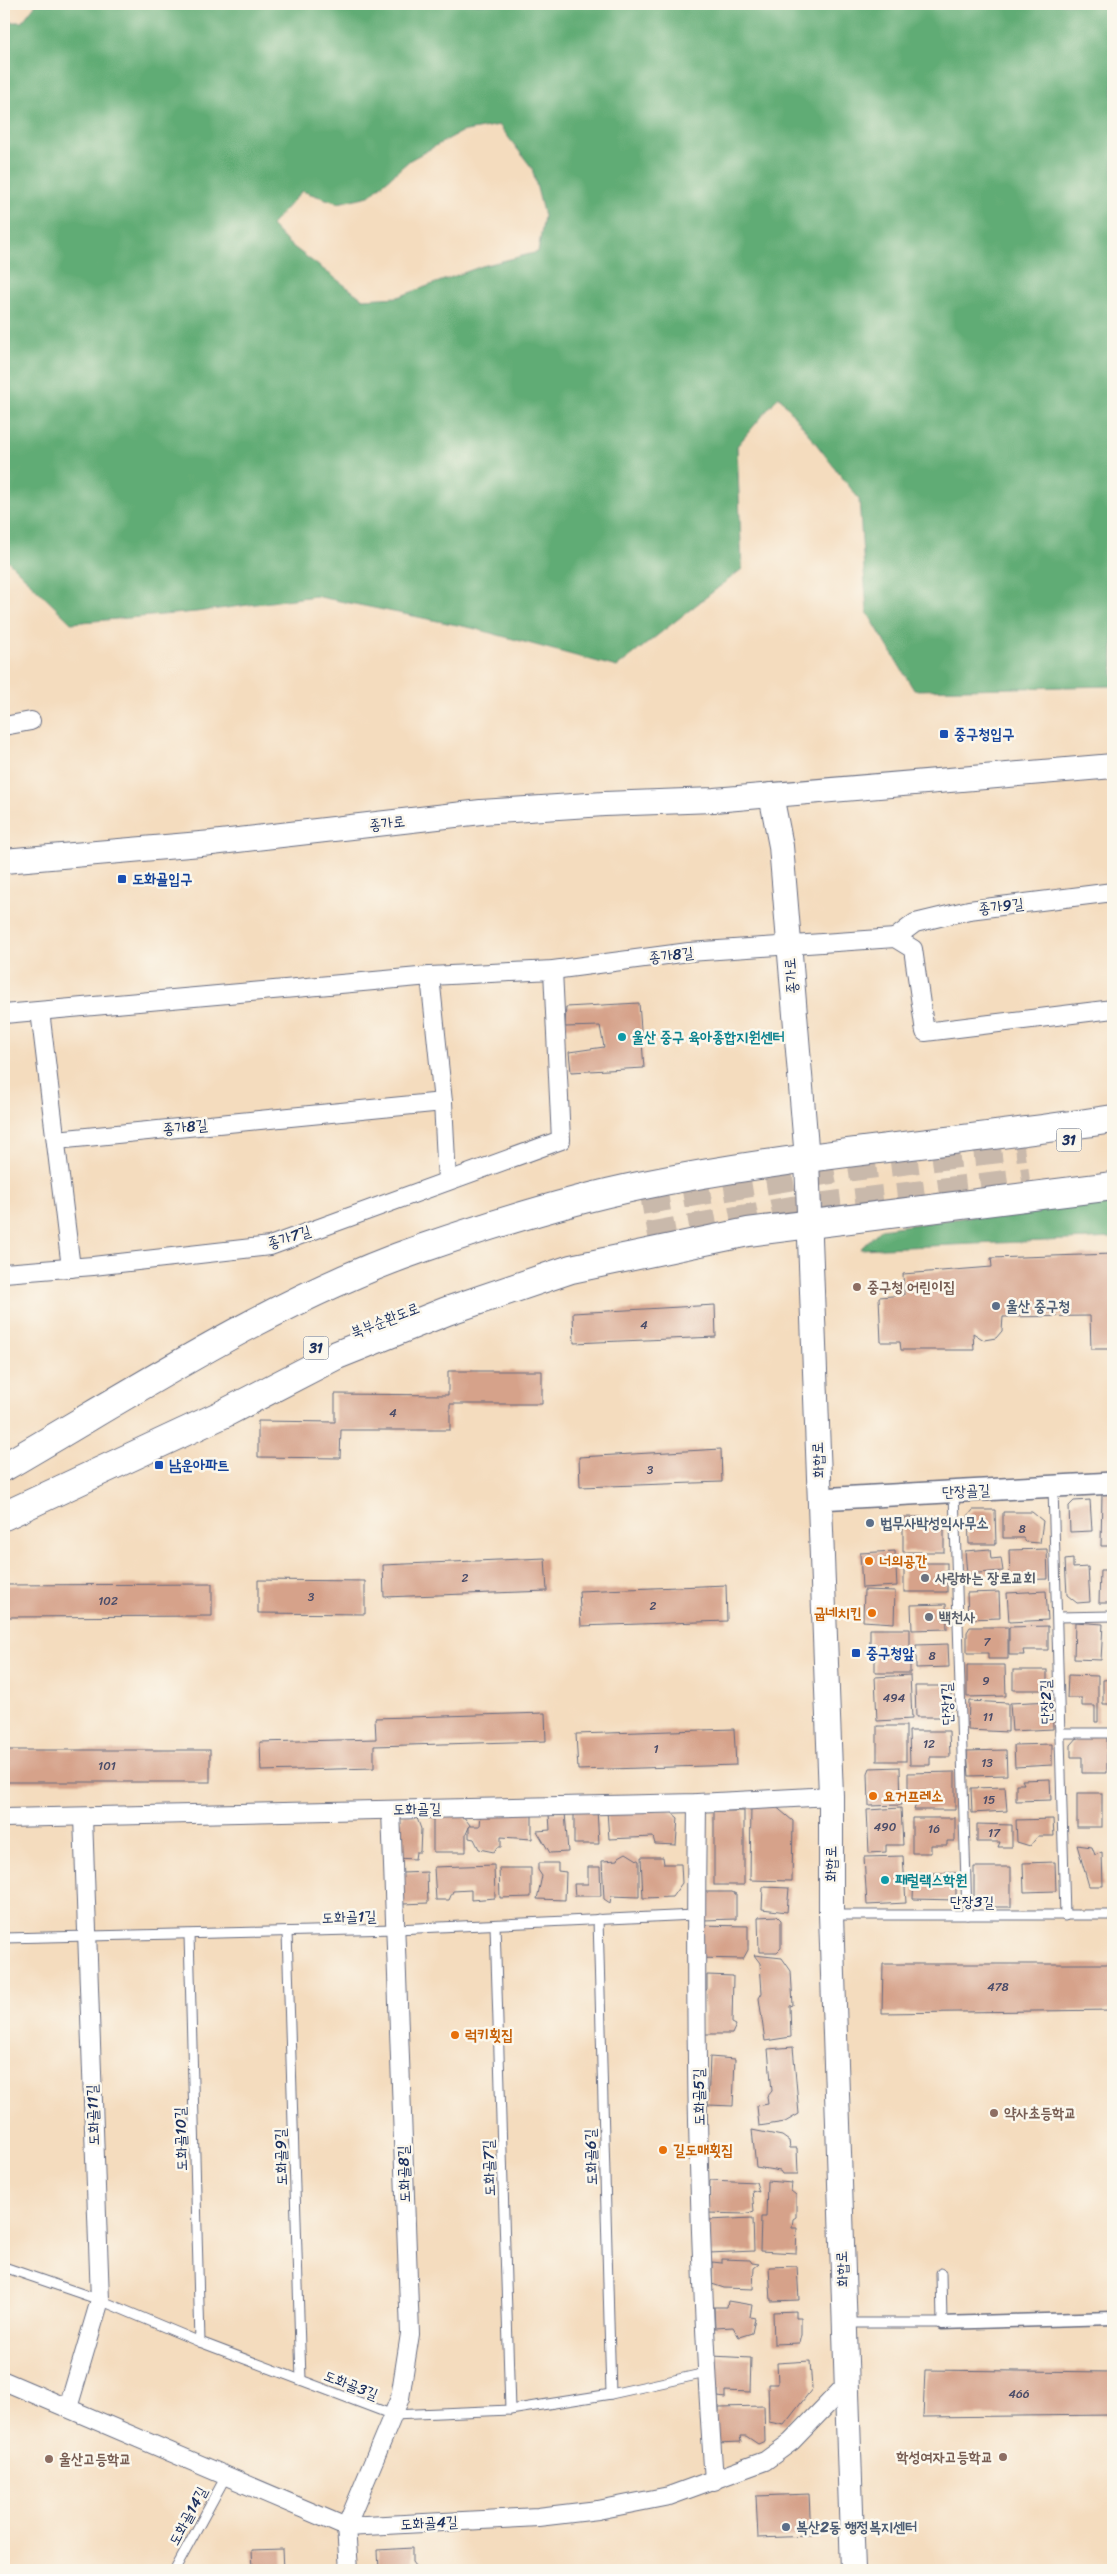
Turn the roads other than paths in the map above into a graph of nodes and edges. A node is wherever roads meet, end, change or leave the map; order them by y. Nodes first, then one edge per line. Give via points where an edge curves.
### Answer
1 (31, 721) dead end
2 (4, 726) edge
3 (1113, 766) edge
4 (772, 795) junction
5 (4, 861) edge
6 (1113, 892) edge
7 (895, 938) junction
8 (789, 945) junction
9 (553, 970) junction
10 (430, 976) junction
11 (1113, 1009) edge
12 (40, 1011) junction
13 (4, 1014) edge
14 (443, 1102) junction
15 (1113, 1120) edge
16 (1113, 1134) edge
17 (56, 1140) junction
18 (1024, 1146) tunnel mouth
19 (807, 1159) junction
20 (1113, 1170) edge
21 (446, 1180) junction
22 (1030, 1181) tunnel mouth
23 (1113, 1186) edge
24 (642, 1200) tunnel mouth
25 (808, 1224) junction
26 (648, 1236) tunnel mouth
27 (71, 1268) junction
28 (4, 1274) edge
29 (4, 1467) edge
30 (4, 1472) edge
31 (1113, 1483) edge
32 (1053, 1487) junction
33 (954, 1492) junction
34 (819, 1500) junction
35 (4, 1510) edge
36 (4, 1516) edge
37 (1113, 1616) edge
38 (1058, 1617) junction
39 (1060, 1733) junction
40 (1113, 1733) edge
41 (831, 1796) junction
42 (697, 1803) junction
43 (391, 1810) junction
44 (83, 1817) junction
45 (4, 1818) edge
46 (695, 1915) junction
47 (831, 1915) junction
48 (967, 1915) junction
49 (1113, 1915) edge
50 (1065, 1916) junction
51 (598, 1920) junction
52 (495, 1924) junction
53 (396, 1929) junction
54 (287, 1932) junction
55 (189, 1934) junction
56 (87, 1936) junction
57 (4, 1938) edge
58 (4, 2267) edge
59 (941, 2273) dead end
60 (100, 2300) junction
61 (1113, 2318) edge
62 (844, 2323) junction
63 (942, 2323) junction
64 (200, 2342) junction
65 (706, 2373) junction
66 (302, 2380) junction
67 (4, 2381) edge
68 (846, 2385) junction
69 (611, 2394) junction
70 (68, 2408) junction
71 (510, 2410) junction
72 (393, 2415) junction
73 (226, 2476) junction
74 (714, 2481) junction
75 (346, 2527) junction
76 (175, 2570) edge
77 (349, 2570) edge
78 (852, 2570) edge

1 - 2 street
3 - 4 main road, 종가로
4 - 5 main road, 종가로 via 481,812 212,843
4 - 8 main road, 종가로 via 781,846
6 - 7 street, 종가9길 via 969,910 915,923
7 - 8 street, 종가8길
7 - 11 street via 913,949 925,1032
8 - 9 street, 종가8길 via 689,952
8 - 19 main road, 종가로
9 - 10 street, 종가8길
9 - 21 street, 종가7길 via 561,1140
10 - 12 street, 종가8길
10 - 14 street
12 - 13 street, 종가8길
12 - 17 street
14 - 17 street, 종가8길
14 - 21 street
15 - 19 main road
16 - 18 main road, 31
17 - 27 street
19 - 25 main road, 화합로
19 - 29 main road via 639,1186 552,1208 420,1249 350,1277 201,1352
20 - 22 main road
21 - 27 street, 종가7길 via 270,1246
23 - 25 main road
24 - 30 main road, 31 via 424,1262 357,1290 300,1316
25 - 34 main road, 화합로
25 - 36 main road via 748,1232 571,1270 447,1311 337,1355 223,1414
26 - 35 main road, 북부순환도로 / 31 via 509,1274 353,1332 279,1366
27 - 28 street, 종가7길
31 - 32 street, 단장골길
32 - 33 street, 단장골길
32 - 38 lane, 단장2길
33 - 34 street, 단장골길
33 - 48 lane, 단장1길
34 - 41 main road, 화합로
37 - 38 lane
38 - 39 lane, 단장2길
39 - 40 lane
39 - 50 lane, 단장2길
41 - 42 street, 도화골길
41 - 47 main road, 화합로
42 - 43 street, 도화골길
42 - 46 street, 도화골5길
43 - 44 street, 도화골길
43 - 53 street, 도화골8길
44 - 45 street, 도화골길
44 - 56 street, 도화골11길
46 - 51 lane, 도화골1길
46 - 65 street, 도화골5길
47 - 48 lane, 단장3길
47 - 62 main road, 화합로
48 - 50 lane, 단장3길
49 - 50 lane, 단장3길
51 - 52 lane, 도화골1길
51 - 69 lane, 도화골6길
52 - 53 lane, 도화골1길
52 - 71 lane, 도화골7길
53 - 54 lane, 도화골1길
53 - 72 street, 도화골8길 via 410,2334 400,2398
54 - 55 lane, 도화골1길
54 - 66 lane, 도화골9길
55 - 56 lane, 도화골1길
55 - 64 lane, 도화골10길
56 - 57 lane, 도화골1길
56 - 60 street, 도화골11길
58 - 60 lane, 도화골3길
59 - 63 lane
60 - 64 lane, 도화골3길
60 - 70 street, 도화골11길
61 - 63 street
62 - 63 lane
62 - 68 main road, 화합로
64 - 66 lane, 도화골3길
65 - 69 lane, 도화골3길
65 - 74 street, 도화골5길
66 - 72 lane, 도화골3길
67 - 70 street, 도화골4길
68 - 74 street, 도화골4길 via 791,2442 765,2461
68 - 78 main road, 화합로
69 - 71 lane, 도화골3길
70 - 73 street, 도화골4길
71 - 72 lane, 도화골3길
72 - 75 street, 도화골8길
73 - 75 street, 도화골4길
73 - 76 lane, 도화골14길
74 - 75 street, 도화골4길 via 669,2496 598,2510 538,2517
75 - 77 street

